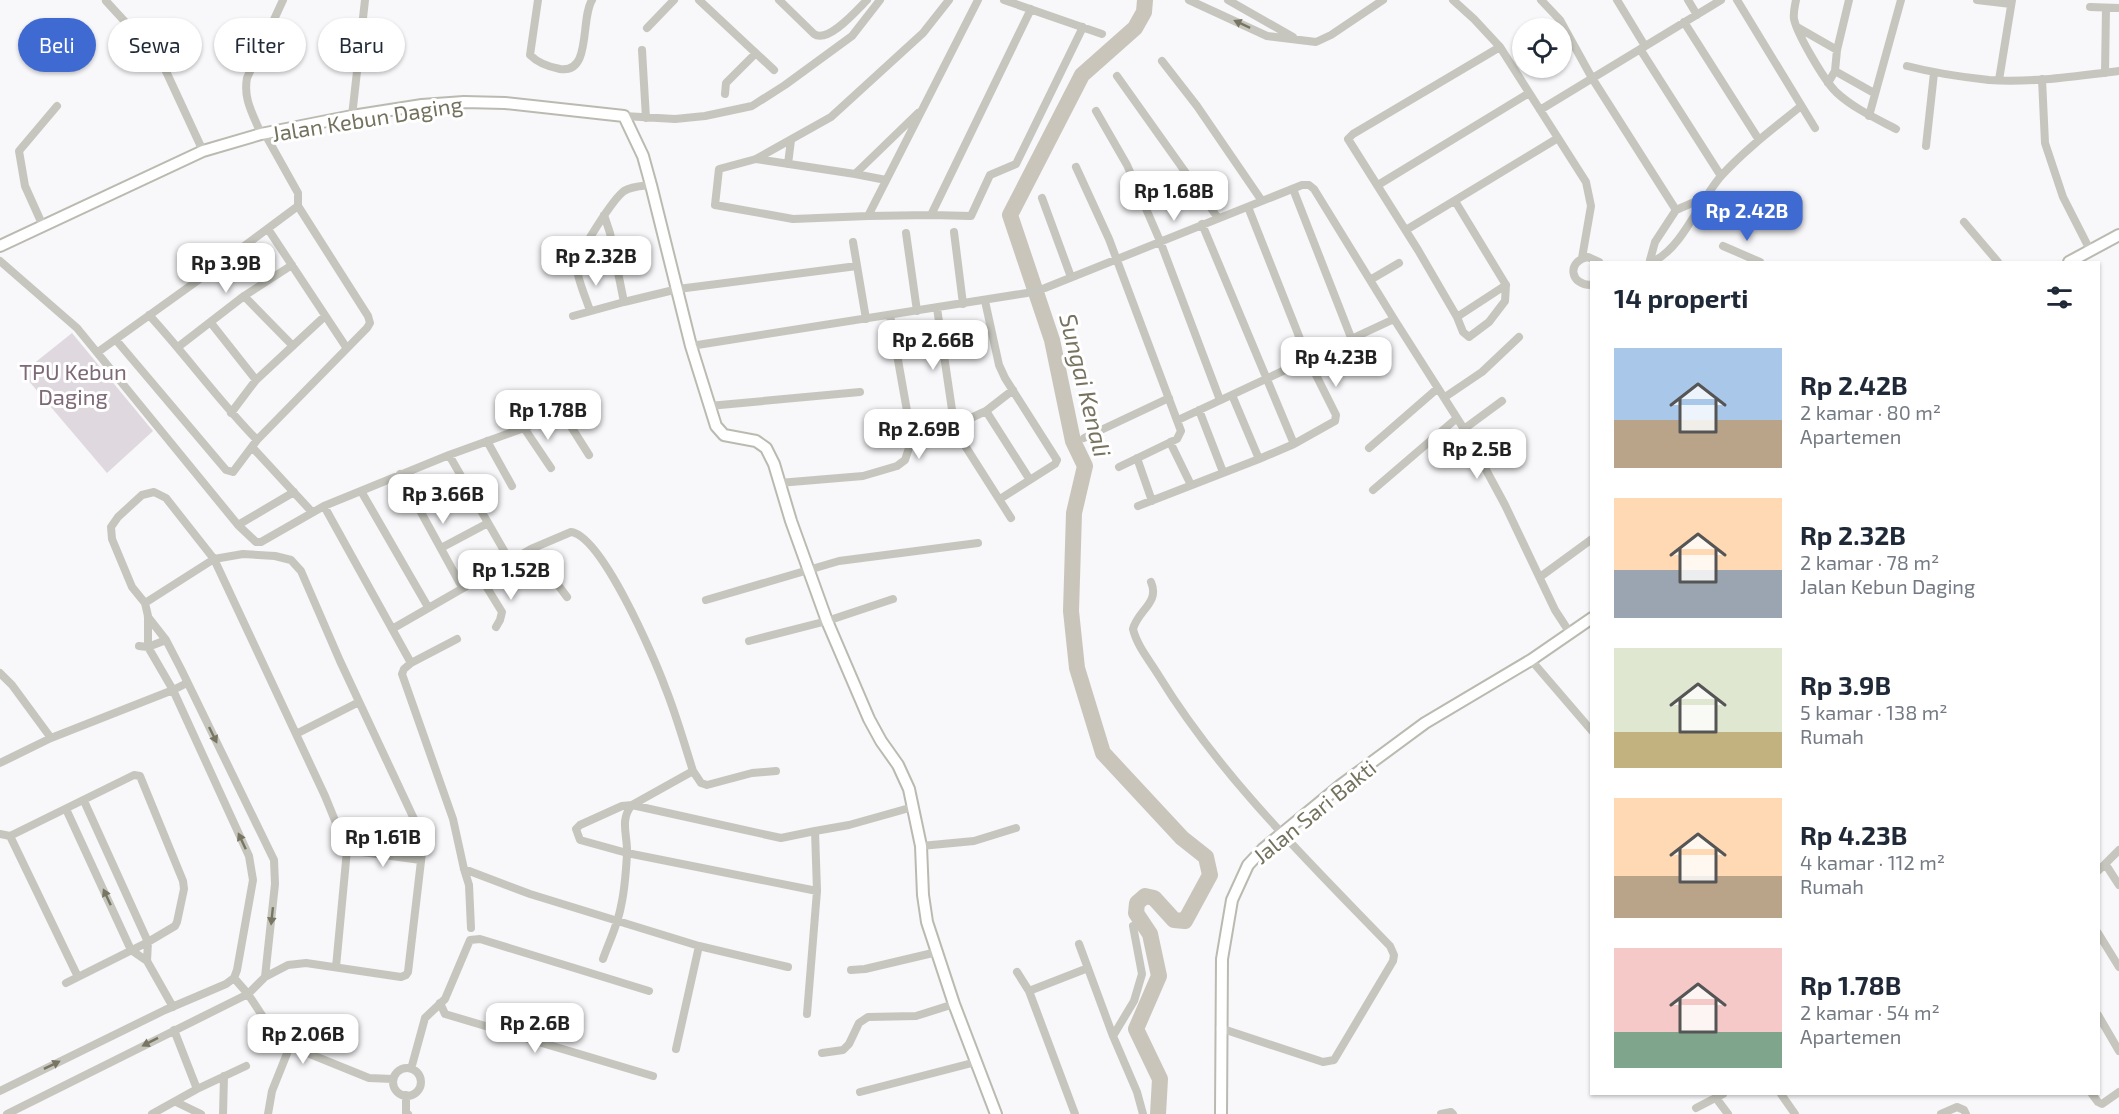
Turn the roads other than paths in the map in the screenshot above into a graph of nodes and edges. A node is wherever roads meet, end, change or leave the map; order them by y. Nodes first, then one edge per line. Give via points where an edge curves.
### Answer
1 (283, 0) edge
2 (365, 0) edge
3 (538, 0) edge
4 (592, 0) edge
5 (674, 0) edge
6 (699, 0) edge
7 (867, 0) edge
8 (880, 0) edge
9 (949, 0) edge
10 (978, 0) edge
11 (1004, 0) edge
12 (1189, 0) edge
13 (1228, 0) edge
14 (1383, 0) edge
15 (1453, 0) edge
16 (1541, 0) edge
17 (1617, 0) edge
18 (1688, 0) edge
19 (1721, 0) edge
20 (1737, 0) edge
21 (1796, 0) edge
22 (1849, 0) edge
23 (1901, 0) edge
24 (1977, 0) edge
25 (106, 1) edge
26 (782, 1) edge
27 (2011, 2) edge
28 (2090, 7) dead end
29 (2106, 8) junction
30 (2119, 8) edge
31 (1031, 9) junction
32 (1697, 15) junction
33 (1684, 22) junction
34 (1083, 27) junction
35 (1796, 27) junction
36 (648, 28) dead end
37 (1102, 34) dead end
38 (1297, 39) junction
39 (1500, 47) junction
40 (1642, 48) junction
41 (642, 50) dead end
42 (1837, 50) junction
43 (756, 53) junction
44 (1162, 62) dead end
45 (1907, 66) dead end
46 (774, 70) dead end
47 (1835, 71) junction
48 (2119, 71) edge
49 (1935, 73) junction
50 (2105, 73) junction
51 (1117, 76) dead end
52 (1592, 78) junction
53 (2042, 79) junction
54 (1999, 80) junction
55 (1828, 83) junction
56 (1529, 93) junction
57 (1875, 93) junction
58 (725, 94) dead end
59 (1802, 105) junction
60 (57, 106) dead end
61 (924, 108) junction
62 (1540, 110) junction
63 (1096, 111) dead end
64 (352, 116) junction
65 (624, 116) junction
66 (1869, 116) junction
67 (646, 118) junction
68 (1815, 128) dead end
69 (1896, 129) dead end
70 (263, 134) junction
71 (1558, 138) junction
72 (791, 140) junction
73 (1759, 140) junction
74 (1926, 146) dead end
75 (203, 151) junction
76 (756, 159) junction
77 (788, 164) junction
78 (1076, 167) dead end
79 (855, 174) junction
80 (1721, 176) junction
81 (886, 180) junction
82 (651, 185) junction
83 (1378, 185) junction
84 (1293, 189) junction
85 (1706, 197) junction
86 (1042, 198) dead end
87 (1262, 201) junction
88 (1455, 201) junction
89 (298, 206) junction
90 (1248, 207) junction
91 (1676, 210) junction
92 (931, 215) junction
93 (604, 216) junction
94 (868, 216) junction
95 (1218, 218) junction
96 (1964, 222) dead end
97 (1202, 224) junction
98 (43, 226) junction
99 (268, 229) junction
100 (1406, 230) junction
101 (954, 232) dead end
102 (906, 233) dead end
103 (2119, 236) edge
104 (1160, 241) junction
105 (853, 242) dead end
106 (0, 246) edge
107 (1723, 246) dead end
108 (2090, 250) junction
109 (1582, 258) junction
110 (1116, 259) junction
111 (0, 261) edge
112 (1597, 261) edge
113 (1758, 261) edge
114 (1997, 261) edge
115 (2071, 261) edge
116 (1399, 262) dead end
117 (292, 266) junction
118 (857, 266) junction
119 (1071, 277) junction
120 (1370, 280) junction
121 (1506, 285) junction
122 (1590, 285) edge
123 (678, 289) junction
124 (244, 296) junction
125 (985, 301) junction
126 (624, 302) junction
127 (963, 304) junction
128 (937, 308) junction
129 (590, 311) junction
130 (917, 311) junction
131 (149, 315) junction
132 (890, 315) junction
133 (325, 316) junction
134 (573, 316) dead end
135 (1457, 317) junction
136 (866, 319) junction
137 (1394, 320) junction
138 (211, 323) junction
139 (1519, 337) dead end
140 (116, 340) junction
141 (1352, 340) junction
142 (293, 346) junction
143 (691, 346) junction
144 (178, 347) junction
145 (346, 347) junction
146 (98, 352) junction
147 (1308, 359) junction
148 (1267, 379) junction
149 (256, 380) junction
150 (1438, 388) junction
151 (1013, 390) junction
152 (860, 392) dead end
153 (1232, 394) junction
154 (1445, 397) junction
155 (1169, 398) junction
156 (1220, 400) junction
157 (1502, 400) dead end
158 (709, 406) junction
159 (1198, 410) junction
160 (986, 411) junction
161 (231, 413) junction
162 (1457, 418) junction
163 (1178, 420) junction
164 (524, 428) junction
165 (1464, 429) junction
166 (955, 430) junction
167 (1084, 438) dead end
168 (487, 441) junction
169 (1170, 442) junction
170 (254, 444) junction
171 (1294, 444) junction
172 (1369, 447) dead end
173 (449, 455) junction
174 (589, 455) dead end
175 (1137, 458) junction
176 (1259, 459) junction
177 (1119, 467) dead end
178 (551, 468) dead end
179 (1223, 472) junction
180 (400, 474) junction
181 (1030, 480) junction
182 (779, 483) junction
183 (1191, 485) junction
184 (512, 486) dead end
185 (1373, 490) dead end
186 (361, 491) junction
187 (294, 492) junction
188 (1000, 499) junction
189 (1152, 501) junction
190 (324, 506) junction
191 (1138, 506) dead end
192 (312, 512) junction
193 (1011, 518) dead end
194 (488, 523) junction
195 (238, 525) junction
196 (1590, 540) edge
197 (978, 543) dead end
198 (441, 548) junction
199 (531, 549) junction
200 (214, 559) junction
201 (510, 561) junction
202 (809, 570) junction
203 (1540, 577) junction
204 (481, 578) junction
205 (1151, 582) dead end
206 (462, 587) junction
207 (567, 597) dead end
208 (893, 599) dead end
209 (706, 600) dead end
210 (145, 603) junction
211 (428, 607) junction
212 (148, 616) junction
213 (1590, 619) edge
214 (827, 621) junction
215 (496, 627) dead end
216 (392, 629) junction
217 (1570, 633) junction
218 (457, 639) dead end
219 (166, 640) junction
220 (749, 641) dead end
221 (139, 646) dead end
222 (148, 647) junction
223 (1531, 660) junction
224 (411, 663) junction
225 (0, 673) edge
226 (187, 683) junction
227 (173, 690) junction
228 (359, 702) junction
229 (1590, 729) edge
230 (296, 734) junction
231 (51, 738) junction
232 (0, 763) edge
233 (693, 771) junction
234 (776, 771) dead end
235 (84, 801) junction
236 (632, 805) junction
237 (913, 807) junction
238 (66, 809) junction
239 (1016, 828) dead end
240 (814, 831) junction
241 (0, 834) edge
242 (1283, 834) junction
243 (10, 836) junction
244 (921, 846) junction
245 (347, 850) junction
246 (2119, 850) edge
247 (627, 853) junction
248 (421, 860) junction
249 (2106, 864) junction
250 (464, 869) junction
251 (2100, 869) edge
252 (2119, 885) edge
253 (817, 891) junction
254 (617, 920) junction
255 (1133, 926) dead end
256 (471, 928) dead end
257 (2100, 936) edge
258 (148, 942) junction
259 (1079, 944) dead end
260 (699, 946) junction
261 (131, 950) junction
262 (937, 952) junction
263 (603, 960) dead end
264 (147, 961) junction
265 (336, 967) junction
266 (2119, 967) edge
267 (788, 968) dead end
268 (1088, 968) junction
269 (851, 970) dead end
270 (1017, 972) dead end
271 (78, 976) junction
272 (265, 977) junction
273 (234, 978) junction
274 (66, 983) dead end
275 (649, 991) dead end
276 (1029, 992) junction
277 (248, 994) junction
278 (440, 1003) junction
279 (954, 1004) junction
280 (173, 1007) junction
281 (807, 1014) dead end
282 (2100, 1018) edge
283 (1220, 1028) junction
284 (174, 1030) junction
285 (1113, 1036) junction
286 (290, 1046) junction
287 (676, 1049) dead end
288 (2119, 1051) edge
289 (822, 1053) dead end
290 (976, 1062) junction
291 (246, 1066) dead end
292 (411, 1069) junction
293 (224, 1076) junction
294 (653, 1076) dead end
295 (393, 1079) junction
296 (197, 1089) junction
297 (0, 1091) edge
298 (860, 1092) dead end
299 (2119, 1092) edge
300 (406, 1095) junction
301 (1782, 1095) edge
302 (2093, 1095) edge
303 (1719, 1096) edge
304 (176, 1102) junction
305 (1696, 1108) dead end
306 (7, 1114) edge
307 (152, 1114) edge
308 (201, 1114) edge
309 (223, 1114) edge
310 (268, 1114) edge
311 (408, 1114) edge
312 (996, 1114) edge
313 (1075, 1114) edge
314 (1143, 1114) edge
315 (1221, 1114) edge
316 (1441, 1114) edge
317 (1453, 1114) edge
318 (1728, 1114) edge
319 (1795, 1114) edge
320 (1941, 1114) edge
321 (1966, 1114) edge

1 - 70 street via 245,89 246,100
2 - 64 street
3 - 4 street via 530,55 552,68 567,70 581,57
5 - 36 street
6 - 43 street
7 - 26 street via 844,22 820,37
8 - 67 street via 852,36 752,106 705,116
9 - 72 street via 923,33 831,117
10 - 61 street
11 - 31 street
38 -> 12 street via 1267,36
13 - 38 street
14 - 38 street via 1316,42
15 - 39 street
16 - 52 street via 1560,20
17 - 40 street
18 - 32 street
19 - 32 street
20 - 59 street
21 - 35 street
22 - 42 street
23 - 57 street
24 - 27 street
25 - 75 street via 164,67
27 - 54 street
28 - 29 street
29 - 30 street
29 - 50 street
31 - 34 street
31 - 92 street
32 - 33 street
33 - 40 street
33 - 73 street
34 - 37 street
34 - 92 street via 1016,164 990,175 971,216
35 - 42 street
35 - 55 street
39 - 56 street
39 - 83 street via 1348,139
40 - 52 street
40 - 80 street
41 - 67 street
42 - 47 street
43 - 46 street
43 - 58 street via 726,83
44 - 87 street
45 - 49 street
47 - 55 street
47 - 57 street
48 - 50 street
49 - 54 street
49 - 74 street
50 - 53 street
51 - 95 street
52 - 62 street
52 - 91 street
53 - 54 street
53 - 108 street via 2045,142 2063,197
55 - 66 street
56 - 62 street
56 - 83 street
57 - 66 street
59 - 68 street
59 - 73 street
60 - 98 street via 18,155 25,186
61 - 79 street
61 - 81 street
62 - 71 street
63 - 104 street via 1127,165
64 - 65 street, Jalan Kebun Daging via 464,102
64 - 70 street, Jalan Kebun Daging
65 - 67 street
65 - 82 street via 643,156
66 - 69 street
70 - 75 street, Jalan Kebun Daging
70 - 89 street via 298,193
71 - 88 street
71 - 109 street via 1586,182 1591,206
72 - 76 street
72 - 77 street
73 - 80 street
75 - 98 street, Jalan Kebun Daging
76 - 77 street
76 - 94 street via 718,169 715,205 792,219
77 - 79 street
78 - 110 street
79 - 81 street
80 - 85 street
81 - 94 street
82 - 93 street via 626,190
82 - 123 street
83 - 100 street
84 - 87 street
84 - 120 street via 1309,185 1314,189
84 - 141 street
85 - 91 street
85 - 91 street via 1684,232 1660,258 1652,261 1655,242
86 - 119 street
87 - 90 street
88 - 100 street
88 - 121 street
89 - 99 street
89 - 145 street via 368,316 367,328
90 - 95 street
90 - 147 street
92 - 94 street
93 - 126 street
93 - 129 street via 577,265
95 - 97 street
96 - 114 street
97 - 104 street
97 - 148 street
98 - 106 street, Jalan Kebun Daging
99 - 117 street
99 - 131 street
100 - 135 street
101 - 127 street
102 - 130 street
103 - 108 street
104 - 110 street
104 - 156 street
105 - 118 street
107 - 113 street
108 - 115 street
109 - 112 street
109 - 122 street via 1574,266 1575,278
110 - 119 street
110 - 155 street
111 - 146 street via 77,328
116 - 120 street
117 - 124 street
117 - 133 street
118 - 123 street
118 - 136 street
119 - 125 street via 1045,288
120 - 137 street
121 - 135 street
121 - 135 street via 1505,301 1475,334 1469,337 1463,332
123 - 126 street
123 - 143 street
124 - 138 street
124 - 142 street
125 - 127 street
125 - 151 street via 999,365
126 - 129 street
127 - 128 street
128 - 130 street
128 - 166 street
129 - 134 street
130 - 132 street
131 - 140 street
131 - 144 street
132 - 136 street
132 - 182 street via 912,439 905,460 863,476
133 - 142 street
133 - 145 street
136 - 143 street
137 - 141 street
137 - 150 street
138 - 144 street
138 - 149 street
139 - 154 street via 1482,372
140 - 146 street
140 - 170 street via 226,470 234,471
141 - 147 street
142 - 149 street
143 - 158 street
144 - 161 street
145 - 170 street
146 - 195 street
147 - 148 street
147 - 171 street via 1336,416 1330,426
148 - 153 street
148 - 171 street
149 - 161 street
150 - 154 street
150 - 172 street
151 - 160 street
151 - 181 street via 1056,456 1054,464
152 - 158 street
153 - 156 street
153 - 176 street
154 - 162 street
155 - 163 street
155 - 167 street
156 - 159 street
157 - 165 street
158 - 182 street via 720,432 756,441 766,448
159 - 163 street
159 - 179 street
160 - 166 street via 960,423
160 - 181 street
161 - 170 street
162 - 165 street
162 - 185 street
163 - 169 street via 1181,434
164 - 168 street
164 - 174 street via 562,414
164 - 178 street
165 - 203 street
166 - 188 street
168 - 173 street
168 - 184 street
169 - 175 street
169 - 183 street
170 - 187 street
171 - 176 street
173 - 180 street
173 - 194 street
175 - 177 street
175 - 189 street
176 - 179 street
179 - 183 street
180 - 186 street
180 - 198 street
181 - 188 street
182 - 202 street
183 - 189 street
186 - 190 street
186 - 211 street
187 - 192 street
187 - 195 street
188 - 193 street
189 - 191 street
190 - 192 street
190 - 216 street
192 - 195 street via 261,542 251,539
194 - 198 street
194 - 201 street
196 - 203 street
197 - 202 street via 839,561
198 - 206 street
199 - 201 street
199 - 207 street
199 - 233 street via 571,532 582,536 596,552 614,578 658,669
200 - 210 street
200 - 210 street via 166,498 154,492 142,495 111,527 112,539 132,587
200 - 228 street via 243,554 291,560 301,571
200 - 230 street
201 - 204 street
202 - 209 street
202 - 214 street
203 - 217 street via 1554,610
204 - 206 street
204 - 215 street via 502,612
205 - 242 street via 1153,598 1134,622 1134,636 1180,709 1219,761
206 - 211 street
208 - 214 street
210 - 212 street
211 - 216 street
212 - 219 street
212 - 222 street
213 - 217 street, Jalan Sari Bakti
214 - 220 street
214 - 237 street via 869,719 898,765
216 - 224 street
217 - 223 street, Jalan Sari Bakti
218 - 224 street
219 - 222 street
219 - 226 street
221 - 222 street
222 - 227 street
223 - 229 street
223 - 242 street, Jalan Sari Bakti via 1425,723
224 - 250 street via 402,674 453,819
225 - 231 street
226 - 227 street
226 -> 272 street via 274,860
227 - 231 street
273 -> 227 street via 253,880 249,856
228 - 230 street
228 - 248 street via 422,836
230 - 245 street
231 - 232 street
233 - 234 street via 707,785
233 - 236 street
235 - 238 street
235 - 258 street
235 - 258 street via 134,775 140,776 184,885 176,926
236 - 240 street via 781,838
236 - 247 street via 624,822
236 - 247 street via 622,806 576,829 580,840
237 - 240 street
237 - 244 street
238 - 243 street
261 -> 238 street
239 - 244 street via 974,841
240 - 253 street
241 - 243 street
242 - 283 street, Jalan Sari Bakti via 1248,865 1232,900 1222,959
242 - 283 street via 1390,946 1393,961 1334,1060 1323,1062
243 - 271 street
244 - 262 street via 927,922
245 - 248 street
245 - 265 street
246 - 249 street
247 - 253 street
247 - 254 street
248 - 265 street via 406,975
249 - 251 street
249 - 252 street
250 - 254 street
250 - 256 street via 469,885
253 - 281 street
254 - 260 street
254 - 263 street
255 - 285 street via 1142,974 1134,1001
257 - 266 street
258 - 261 street
258 - 264 street
259 - 268 street
260 - 267 street
260 - 287 street
261 - 264 street
261 - 271 street
262 - 269 street
262 - 279 street
264 - 280 street
265 - 272 street via 292,963
268 - 276 street
268 - 285 street
270 - 276 street
271 - 274 street
272 - 277 street
273 - 277 street
273 - 280 street
275 - 278 street via 480,939 470,940
276 - 313 street
277 - 284 street
277 - 286 street via 269,1026
278 - 292 street via 425,1018
278 - 294 street via 445,1014
279 - 289 street via 916,1016 868,1017 859,1023 843,1050
279 - 290 street
297 -> 280 street
282 - 288 street
283 - 315 street, Jalan Sari Bakti
284 - 296 street
284 -> 306 street
285 - 314 street
286 - 295 street via 369,1078
286 - 310 street via 272,1091
290 - 298 street
290 - 312 street
291 - 293 street
292 - 295 street via 402,1068
292 - 300 street via 421,1078 421,1085
293 - 296 street
293 - 309 street
295 - 300 street via 394,1088
296 - 304 street
299 - 302 street via 2102,1104
300 - 311 street
301 - 319 street
303 - 305 street
303 - 318 street
304 - 307 street
304 - 308 street
316 - 317 street
320 - 321 street via 1958,1107

